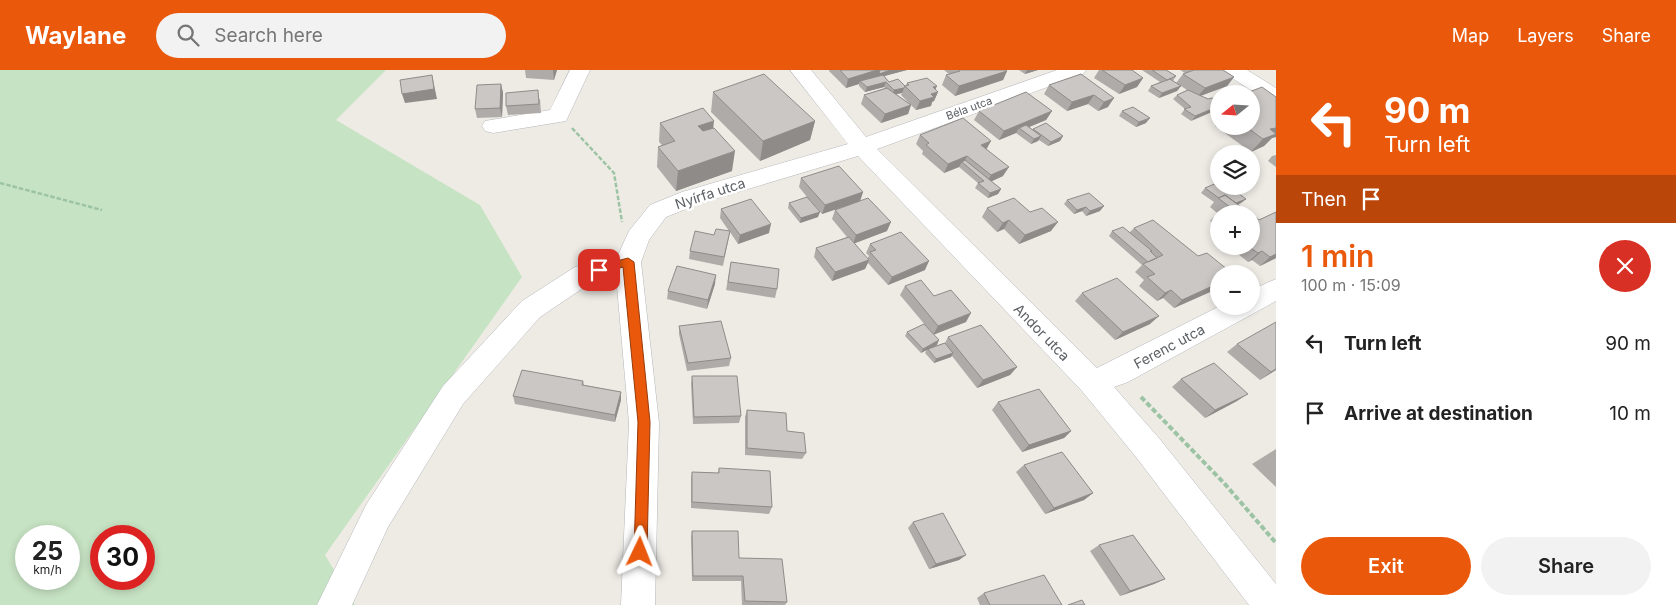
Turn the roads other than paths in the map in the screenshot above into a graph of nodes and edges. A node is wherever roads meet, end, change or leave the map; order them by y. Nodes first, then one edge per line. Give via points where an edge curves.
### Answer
1 (580, 70) edge
2 (800, 70) edge
3 (1076, 70) edge
4 (1233, 70) edge
5 (1276, 96) edge
6 (493, 126) dead end
7 (862, 147) junction
8 (628, 262) junction
9 (1276, 289) edge
10 (1260, 297) edge
11 (1227, 315) edge
12 (1092, 382) junction
13 (334, 605) edge
14 (638, 605) edge
15 (1274, 605) edge

1 - 6 street via 558,116
2 - 7 street, Andor utca
3 - 7 street, Béla utca
4 - 5 street
7 - 8 street, Nyírfa utca via 690,198 658,211 638,237
7 - 12 street, Andor utca
8 - 13 street via 584,274 531,309 453,395 377,516
8 - 14 street, Nyírfa utca via 644,422
9 - 10 street
11 - 12 street, Ferenc utca via 1118,373
12 - 15 street, Andor utca

